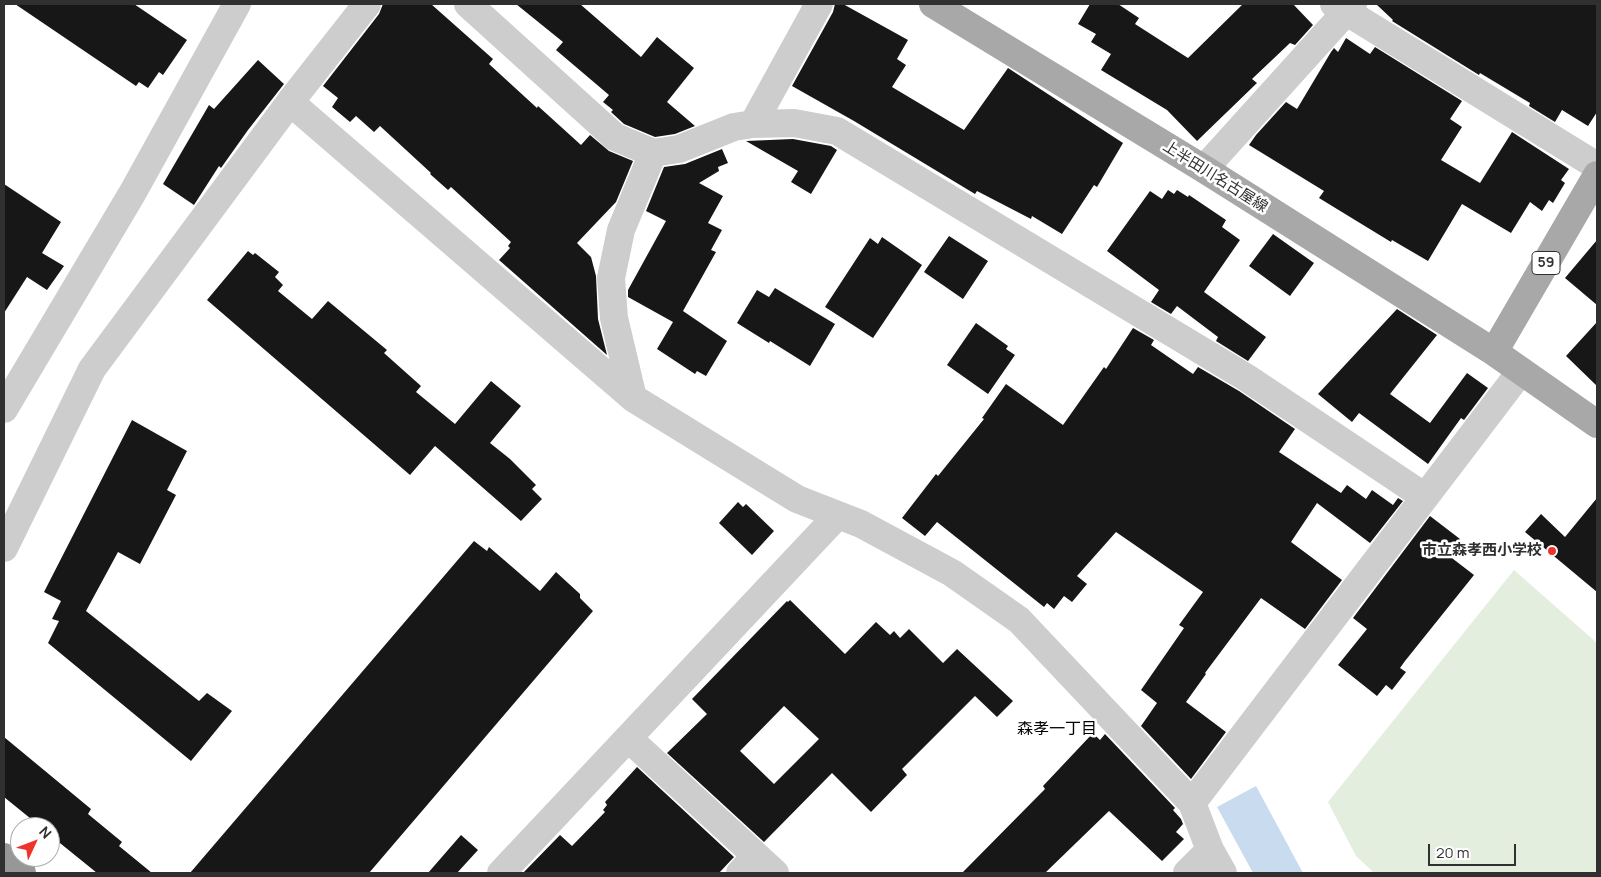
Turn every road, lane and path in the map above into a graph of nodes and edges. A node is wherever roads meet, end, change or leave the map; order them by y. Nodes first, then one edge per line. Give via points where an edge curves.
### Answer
1 (366, 4) edge
2 (468, 4) edge
3 (820, 4) edge
4 (933, 4) edge
5 (1344, 6) edge
6 (229, 7) edge
7 (290, 102) junction
8 (753, 124) junction
9 (653, 153) junction
10 (1597, 166) edge
11 (1204, 169) junction
12 (1597, 174) edge
13 (1494, 352) junction
14 (13, 369) edge
15 (1521, 371) junction
16 (633, 398) junction
17 (4, 408) edge
18 (1597, 424) edge
19 (1425, 497) junction
20 (837, 516) junction
21 (4, 548) edge
22 (628, 738) junction
23 (1192, 803) junction
24 (4, 856) edge
25 (1217, 862) edge
26 (757, 867) edge
27 (22, 873) edge
28 (501, 873) edge
29 (1187, 873) edge

1 - 7 street
2 - 9 street via 615,137
3 - 8 street
4 - 11 main road, 上半田川名古屋線
5 - 10 street
5 - 11 street
6 - 14 street via 132,192
7 - 16 street
7 - 21 street via 92,369
8 - 9 street via 734,127 679,150
8 - 19 street via 794,123 837,131 1247,378
9 - 16 street via 621,230 611,278 614,318
11 - 13 main road, 上半田川名古屋線
12 - 13 main road, 59
13 - 15 main road, 上半田川名古屋線
14 - 17 street
15 - 18 main road, 上半田川名古屋線
15 - 19 street
16 - 20 street via 797,499
19 - 23 street
20 - 22 street
20 - 23 street via 861,524 952,573 1019,620
22 - 26 street
22 - 28 street
23 - 25 street
24 - 27 highway
25 - 29 street

